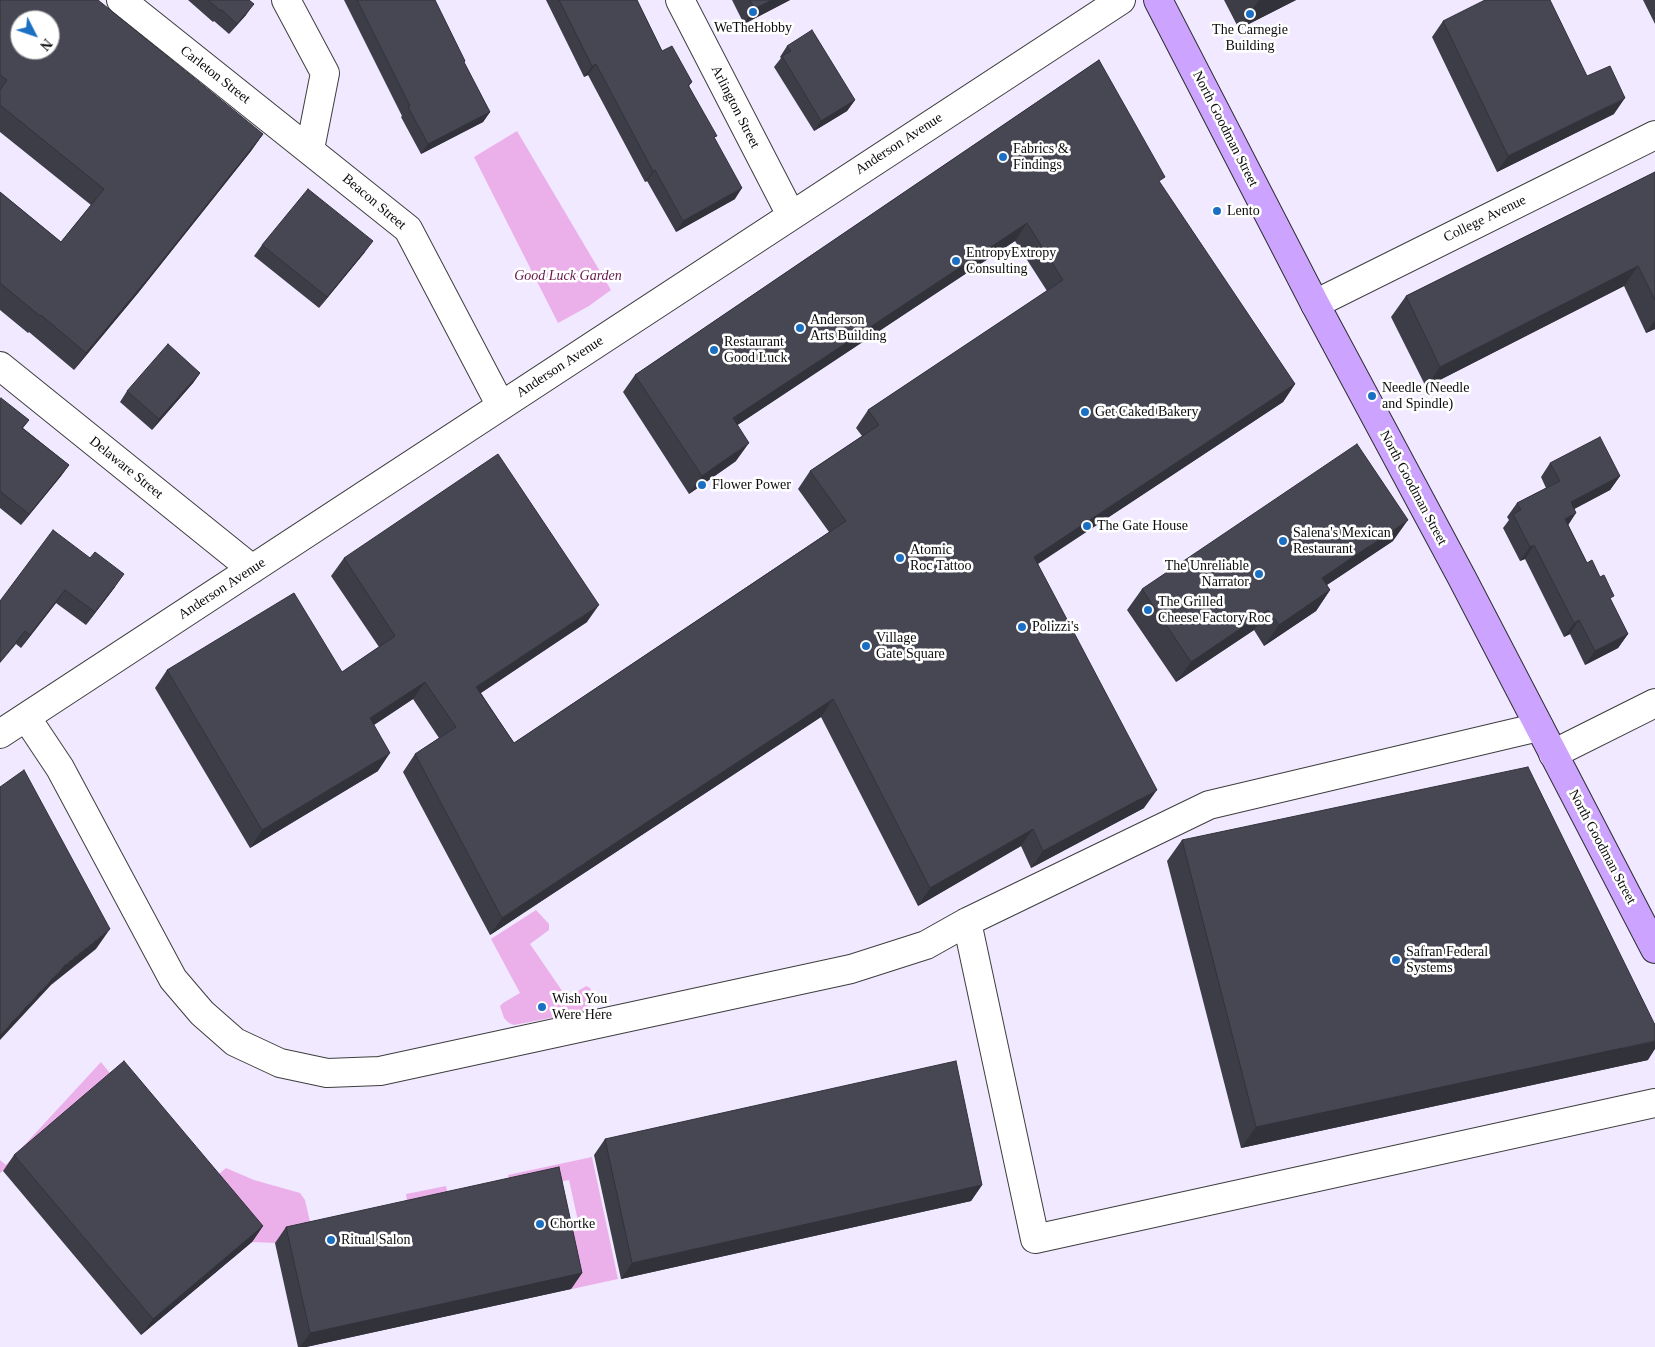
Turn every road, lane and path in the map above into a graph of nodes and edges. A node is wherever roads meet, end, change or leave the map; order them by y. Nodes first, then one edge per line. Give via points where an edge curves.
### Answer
1 (121, 0) edge
2 (286, 0) edge
3 (680, 0) edge
4 (1121, 0) edge
5 (1158, 0) edge
6 (1655, 135) edge
7 (310, 149) junction
8 (791, 215) junction
9 (1316, 304) junction
10 (0, 366) edge
11 (501, 406) junction
12 (252, 569) junction
13 (1655, 703) edge
14 (26, 717) junction
15 (1539, 727) junction
16 (0, 734) edge
17 (1553, 754) junction
18 (967, 922) junction
19 (1655, 949) edge
20 (1655, 1103) edge

1 - 7 street, Carleton Street
2 - 7 street via 325,73
3 - 8 street, Arlington Street
4 - 8 street, Anderson Avenue
5 - 9 main road, North Goodman Street
6 - 9 street, College Avenue
7 - 11 street, Beacon Street via 408,229
8 - 11 street, Anderson Avenue
9 - 15 main road, North Goodman Street
10 - 12 street, Delaware Street
11 - 12 street, Anderson Avenue
12 - 14 street, Anderson Avenue
13 - 17 street
14 - 16 street, Anderson Avenue
14 - 18 street via 60,768 173,979 202,1013 235,1042 280,1063 327,1073 380,1071 851,969 926,945
15 - 17 main road, North Goodman Street
15 - 18 street via 1209,805
17 - 19 main road, North Goodman Street
18 - 20 street via 1035,1239

